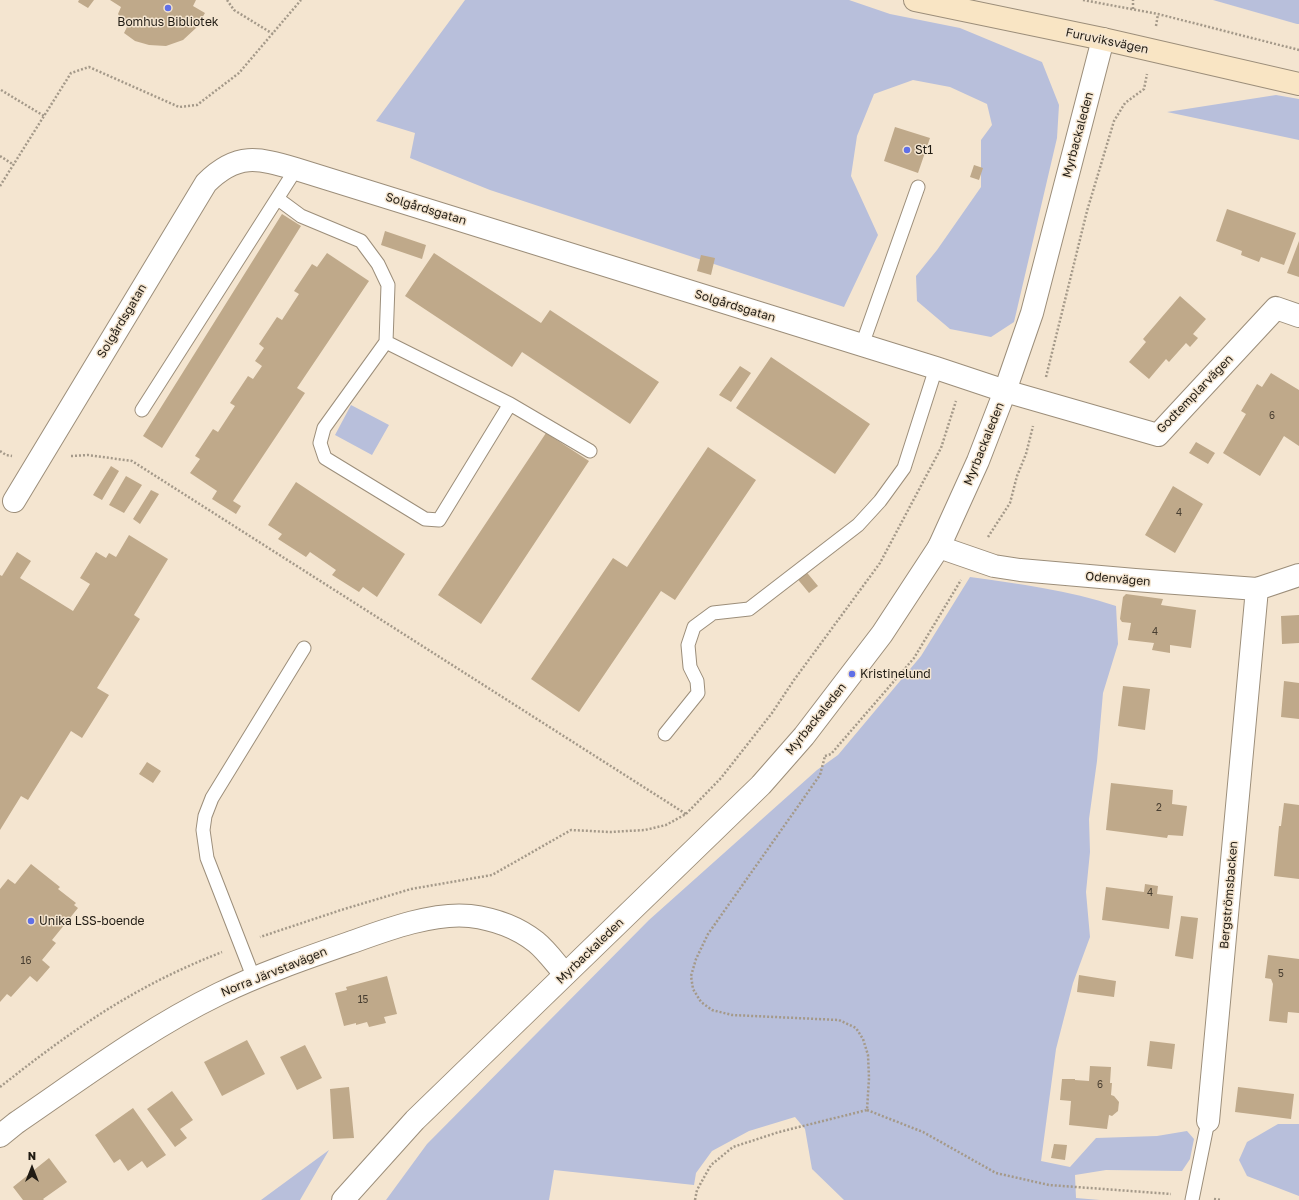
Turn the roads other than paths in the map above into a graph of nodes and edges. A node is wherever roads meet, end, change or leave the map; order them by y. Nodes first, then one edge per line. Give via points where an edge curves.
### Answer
1 (915, 0) edge
2 (1103, 39) junction
3 (1299, 84) edge
4 (296, 169) junction
5 (918, 187) dead end
6 (278, 199) junction
7 (1299, 316) edge
8 (386, 342) junction
9 (862, 345) junction
10 (934, 375) junction
11 (1005, 391) junction
12 (510, 404) junction
13 (142, 410) dead end
14 (590, 451) dead end
15 (14, 501) dead end
16 (939, 547) junction
17 (1299, 575) edge
18 (1257, 589) junction
19 (304, 648) dead end
20 (665, 734) dead end
21 (566, 974) junction
22 (254, 979) junction
23 (1208, 1121) joint
24 (0, 1136) edge
25 (1193, 1198) edge
26 (343, 1200) edge

1 - 2 main road, Furuviksvägen
2 - 3 main road, Furuviksvägen
2 - 11 street, Myrbackaleden via 1032,313
4 - 6 lane
4 - 9 street, Solgårdsgatan
4 - 15 street, Solgårdsgatan via 266,160 238,161 214,174 206,183
5 - 9 lane
6 - 8 lane via 301,216 361,241 378,264 388,285
6 - 13 lane
7 - 11 street, Godtemplarvägen via 1276,308 1158,436
8 - 12 lane
8 - 12 lane via 324,428 320,443 325,458 425,519 439,520
9 - 10 street, Solgårdsgatan
10 - 11 street, Solgårdsgatan
10 - 20 lane via 904,468 880,501 858,525 750,609 713,613 694,627 688,645 690,667 698,681 698,693
11 - 16 street, Myrbackaleden via 978,461
12 - 14 lane
16 - 18 street, Odenvägen via 994,566 1020,570
16 - 21 street, Myrbackaleden via 882,634 804,736 737,810
17 - 18 street, Odenvägen
18 - 23 street, Bergströmsbacken
19 - 22 lane via 212,798 205,816 203,830 207,858
21 - 22 street, Norra Järvstavägen via 536,942 514,928 469,916 440,917 389,929
21 - 26 street, Myrbackaleden via 415,1120
22 - 24 street, Norra Järvstavägen via 206,1001 128,1046
23 - 25 lane, Bergströmsbacken

